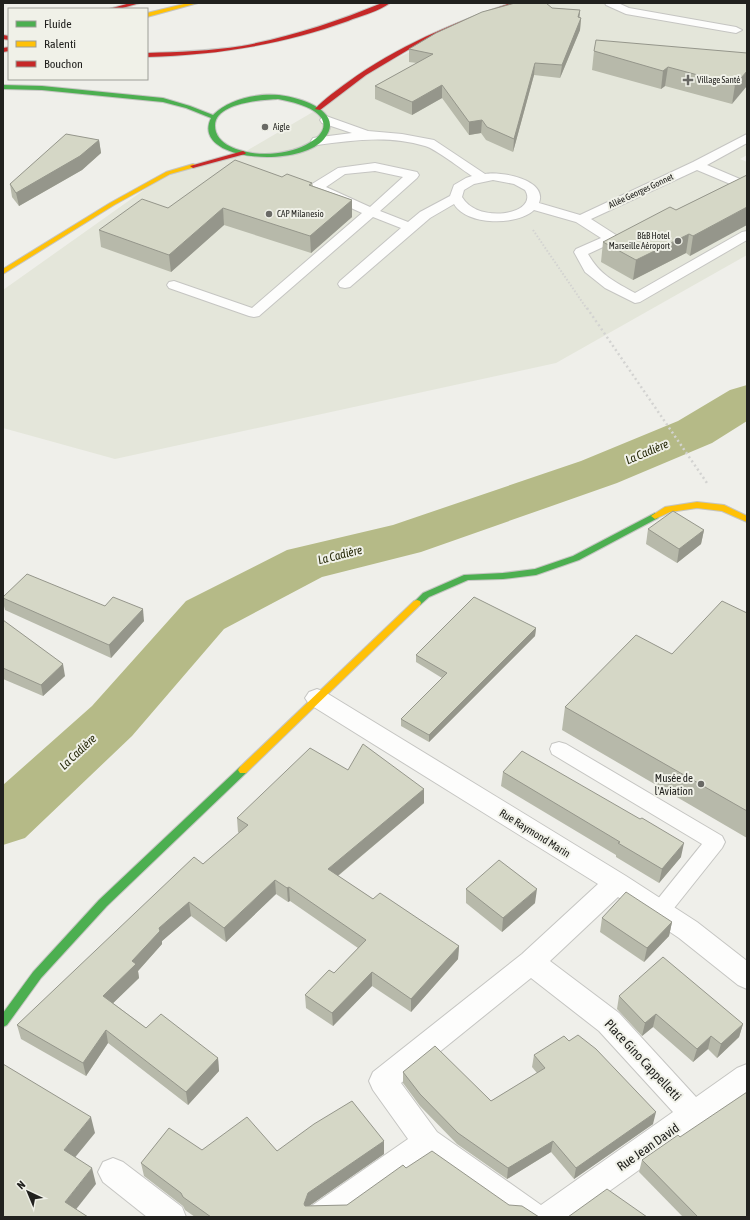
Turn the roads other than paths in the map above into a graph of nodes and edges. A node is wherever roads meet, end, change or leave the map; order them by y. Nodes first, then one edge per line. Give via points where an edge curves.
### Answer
1 (137, 3) edge
2 (195, 3) edge
3 (387, 3) edge
4 (516, 3) edge
5 (610, 3) edge
6 (116, 8) edge
7 (148, 15) edge
8 (736, 30) dead end
9 (148, 55) edge
10 (3, 87) edge
11 (318, 109) junction
12 (214, 118) junction
13 (326, 120) junction
14 (367, 135) junction
15 (747, 138) edge
16 (317, 141) junction
17 (243, 153) junction
18 (696, 165) junction
19 (481, 177) junction
20 (747, 187) edge
21 (456, 198) junction
22 (527, 208) junction
23 (371, 212) junction
24 (581, 219) junction
25 (410, 227) junction
26 (747, 235) edge
27 (3, 272) edge
28 (345, 284) dead end
29 (174, 285) dead end
30 (747, 519) edge
31 (316, 698) junction
32 (559, 749) dead end
33 (617, 883) junction
34 (660, 911) junction
35 (531, 962) junction
36 (747, 977) edge
37 (3, 1022) edge
38 (747, 1077) edge
39 (694, 1115) junction
40 (427, 1142) junction
41 (113, 1172) dead end
42 (172, 1217) edge
43 (321, 1217) edge
44 (533, 1217) edge
45 (548, 1217) edge

1 - 6 main road
2 - 7 main road
3 - 9 main road via 321,30 285,41 217,52
4 - 11 main road via 429,36 354,78
5 - 8 lane via 626,11
10 - 12 main road via 42,88 163,100
11 - 12 main road via 294,100 263,98 234,104
11 - 13 main road
12 - 17 main road via 212,134 218,142
13 - 14 lane
13 - 16 main road via 327,127
14 - 16 lane
14 - 19 lane via 430,143
15 - 18 lane, Allée Georges Gonnet
16 - 17 main road via 298,151 280,155 261,156
17 - 27 main road via 168,173 112,204
18 - 20 lane
18 - 24 lane, Allée Georges Gonnet
19 - 21 lane via 462,185 457,191
19 - 22 lane via 506,178 521,183 532,192 534,198
21 - 22 lane via 466,211 491,218 504,218
21 - 25 lane via 425,215
22 - 24 lane
23 - 23 lane via 413,175 375,167 342,171 316,187
23 - 25 lane
23 - 29 lane via 254,313
24 - 26 lane via 612,238 582,252 590,269 610,285 635,299
25 - 28 lane
30 - 31 main road via 724,508 697,505 668,509 576,558 536,572 466,577 426,594
31 - 33 street, Rue Raymond Marin
31 - 37 main road via 103,903 37,976
32 - 34 lane via 715,842
33 - 34 street, Rue Raymond Marin
33 - 35 street
34 - 36 street, Rue Raymond Marin
35 - 39 street, Place Gino Cappelletti via 609,1022
35 - 40 street via 383,1081
38 - 39 street, Rue Jean David
39 - 45 street, Rue Jean David
40 - 43 street
40 - 44 street
41 - 42 street

